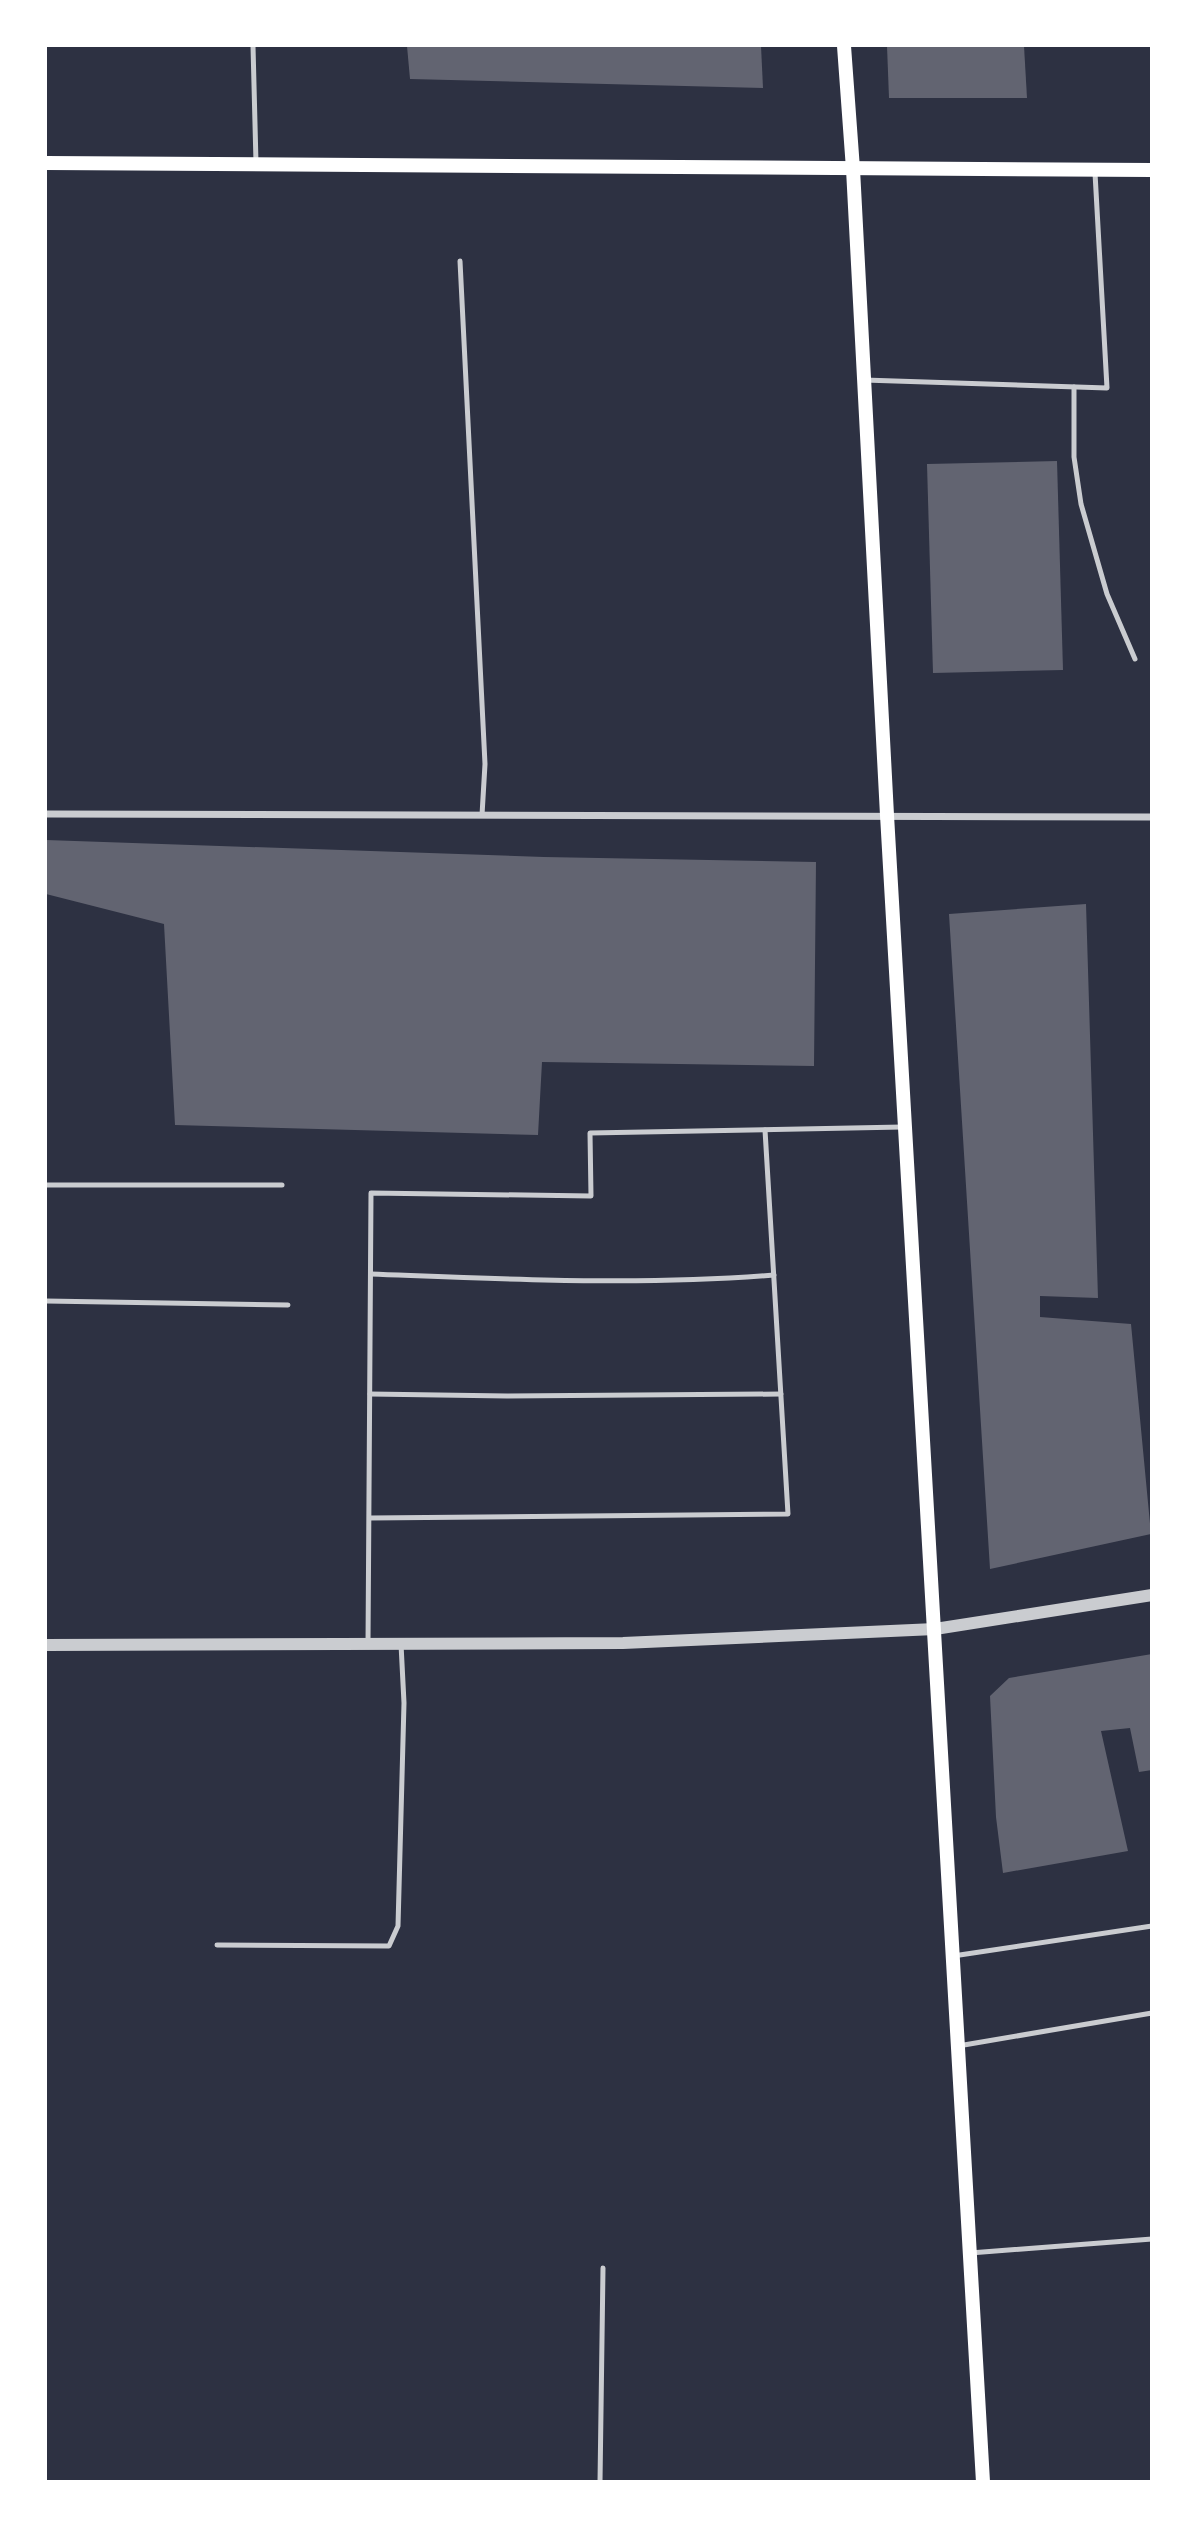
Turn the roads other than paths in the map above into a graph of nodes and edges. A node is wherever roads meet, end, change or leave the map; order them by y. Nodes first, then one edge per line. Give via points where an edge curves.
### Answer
1 (253, 46) edge
2 (844, 46) edge
3 (46, 163) edge
4 (256, 166) junction
5 (853, 169) junction
6 (1095, 170) junction
7 (1152, 170) edge
8 (460, 261) dead end
9 (864, 380) junction
10 (1074, 387) junction
11 (1135, 659) dead end
12 (46, 814) edge
13 (482, 814) junction
14 (887, 815) junction
15 (1152, 817) edge
16 (905, 1127) junction
17 (765, 1130) junction
18 (46, 1185) edge
19 (282, 1185) dead end
20 (371, 1274) junction
21 (774, 1275) junction
22 (46, 1301) edge
23 (288, 1306) dead end
24 (370, 1394) junction
25 (781, 1394) junction
26 (370, 1518) junction
27 (1152, 1595) edge
28 (935, 1629) junction
29 (368, 1644) junction
30 (401, 1644) junction
31 (46, 1645) edge
32 (1152, 1926) edge
33 (217, 1945) dead end
34 (953, 1956) junction
35 (1152, 2014) edge
36 (958, 2046) junction
37 (1152, 2239) edge
38 (970, 2253) junction
39 (603, 2268) dead end
40 (600, 2482) edge
41 (983, 2482) edge

1 - 4 lane
2 - 5 main road
3 - 4 main road
4 - 5 main road
5 - 6 main road
5 - 9 main road
6 - 7 main road
6 - 10 lane via 1107,388
8 - 13 lane via 485,764
9 - 10 lane
9 - 14 main road
10 - 11 lane via 1074,457 1081,505 1107,594
12 - 13 street
13 - 14 street
14 - 15 street
14 - 16 main road
16 - 17 lane
16 - 28 main road
17 - 20 lane via 590,1133 592,1196 371,1193
17 - 21 lane
18 - 19 lane
20 - 21 lane via 684,1281
20 - 24 lane
21 - 25 lane
22 - 23 lane
24 - 25 lane
24 - 26 lane
25 - 26 lane via 788,1514
26 - 29 lane
27 - 28 street
28 - 30 street via 623,1643
28 - 34 main road
29 - 30 street
29 - 31 street
30 - 33 lane via 404,1703 398,1926 389,1946
32 - 34 lane
34 - 36 main road
35 - 36 lane
36 - 38 main road
37 - 38 lane
38 - 41 main road
39 - 40 lane

